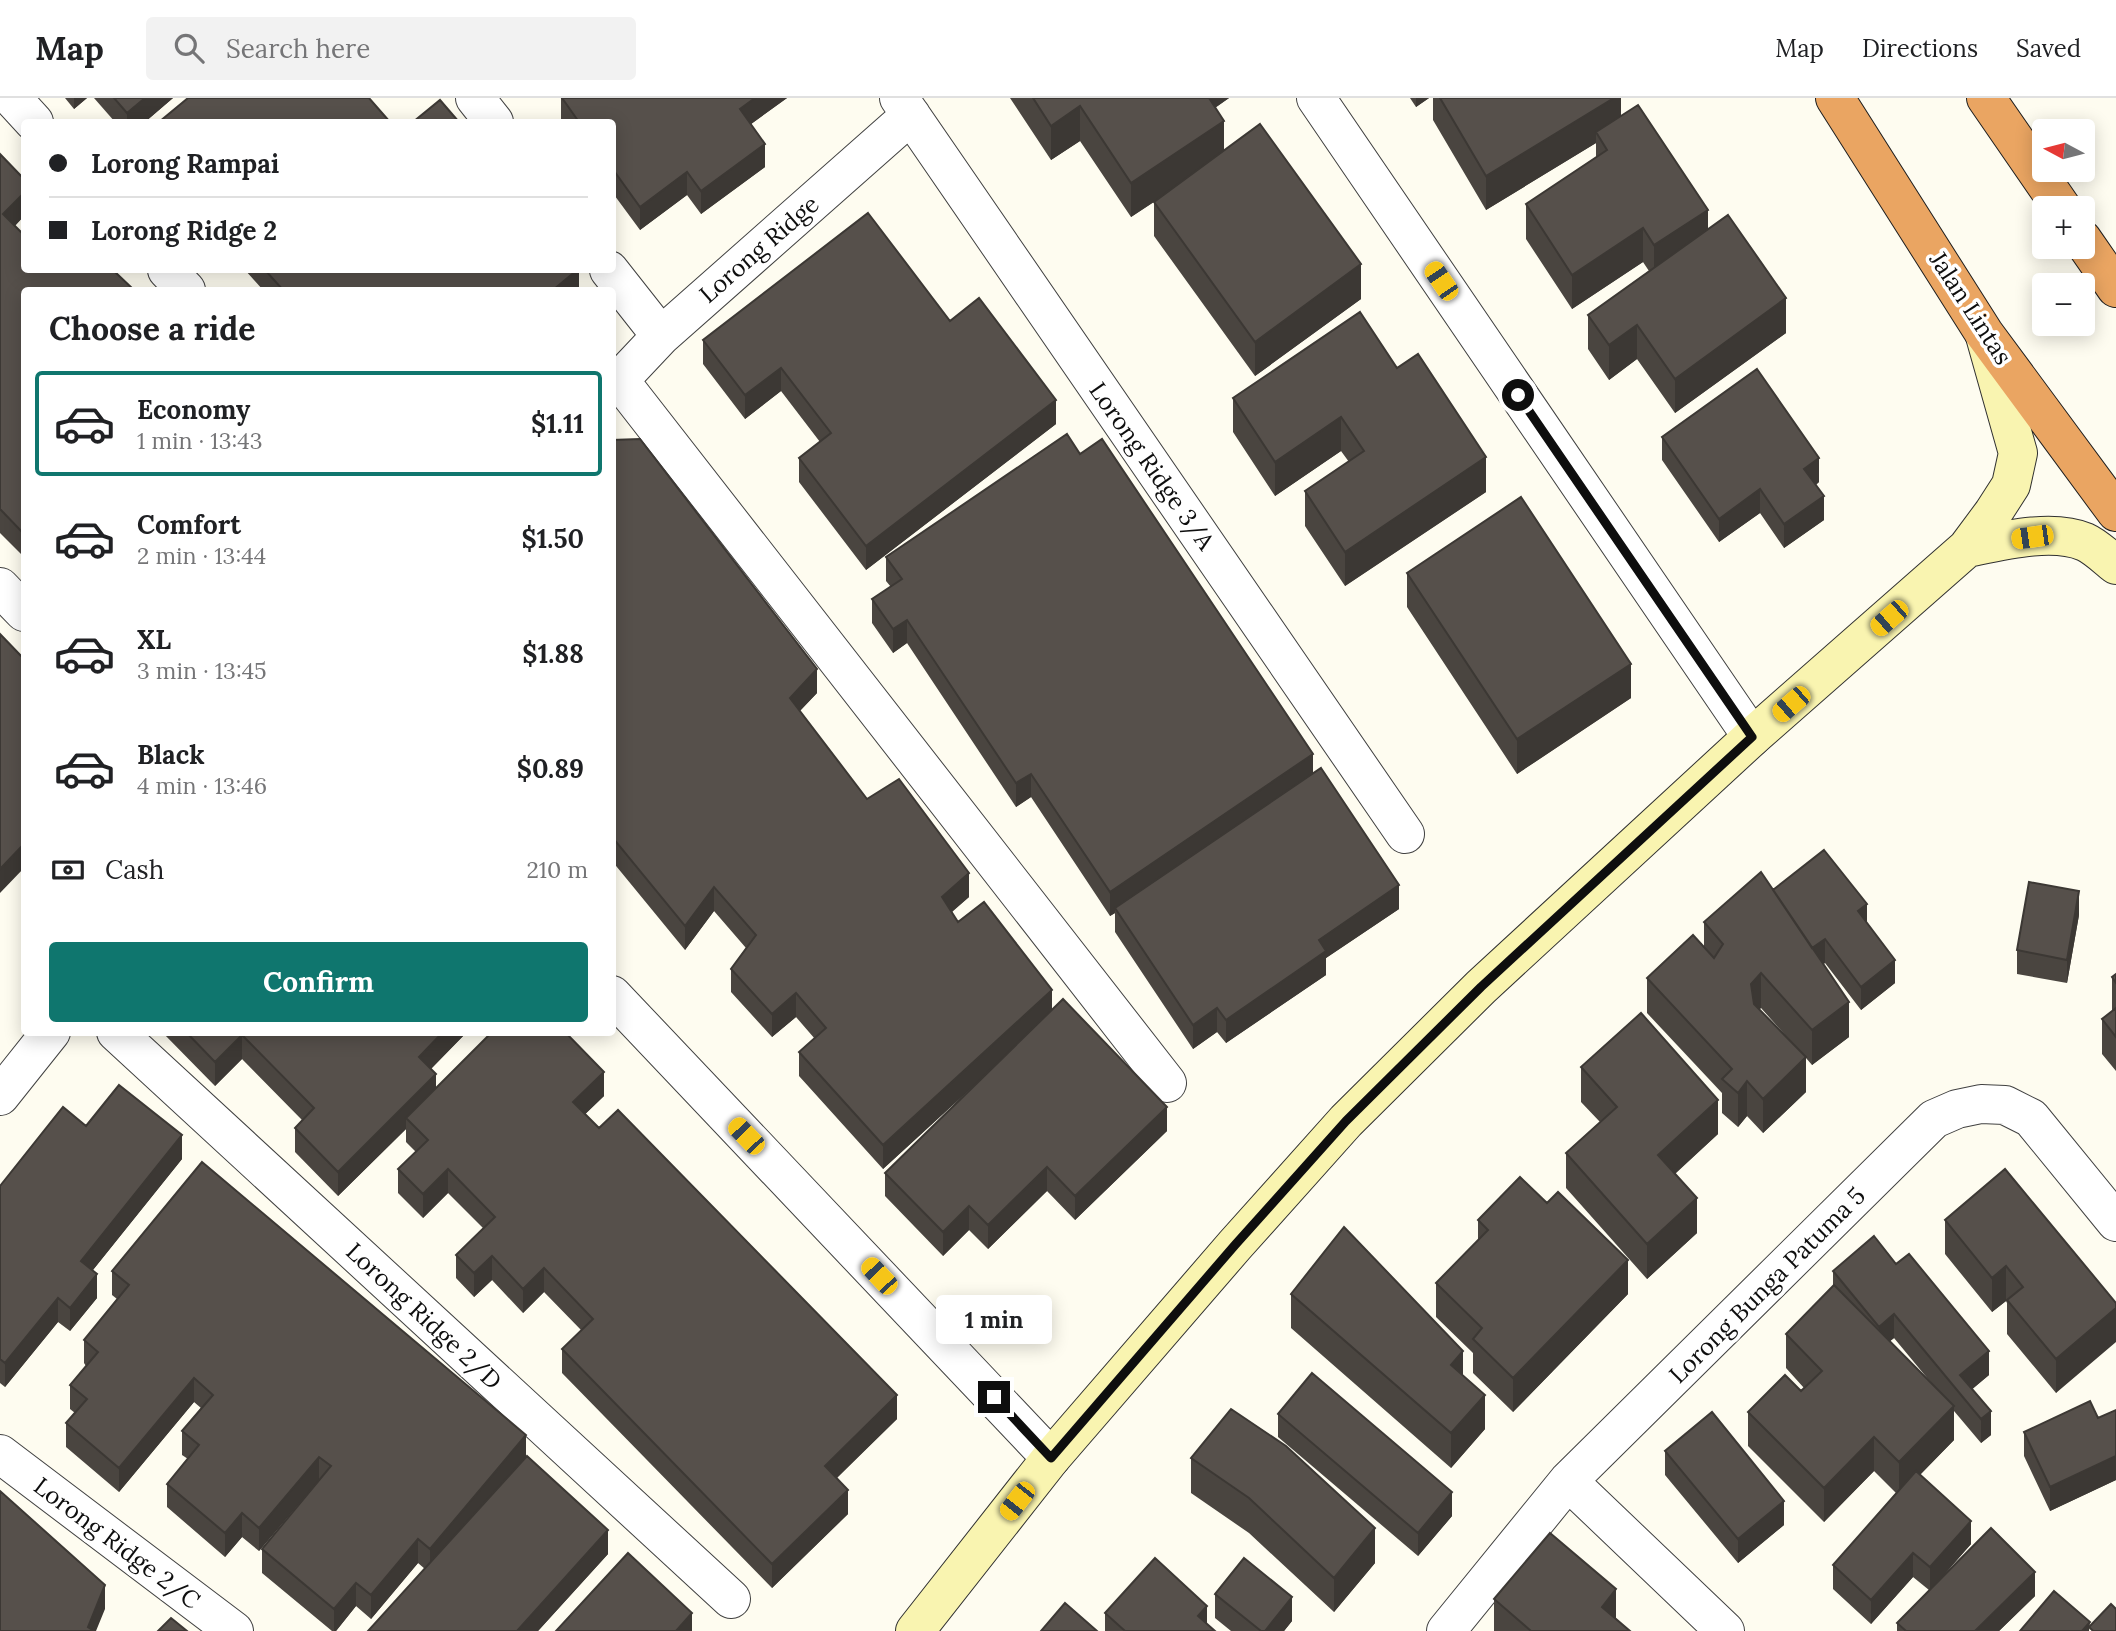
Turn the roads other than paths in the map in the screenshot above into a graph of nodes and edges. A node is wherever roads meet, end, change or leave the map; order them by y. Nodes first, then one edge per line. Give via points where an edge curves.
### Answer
1 (12, 98) edge
2 (475, 98) edge
3 (1316, 98) edge
4 (1835, 98) edge
5 (1986, 98) edge
6 (905, 107) edge
7 (31, 119) edge
8 (492, 119) edge
9 (2054, 196) edge
10 (2095, 258) edge
11 (170, 273) edge
12 (611, 273) edge
13 (184, 287) edge
14 (2116, 288) edge
15 (1984, 333) junction
16 (661, 336) junction
17 (616, 385) edge
18 (2116, 512) edge
19 (1967, 548) junction
20 (2116, 565) edge
21 (0, 587) edge
22 (21, 609) edge
23 (1752, 737) junction
24 (1405, 834) dead end
25 (616, 999) edge
26 (46, 1036) edge
27 (120, 1036) edge
28 (7, 1070) edge
29 (1167, 1083) dead end
30 (2116, 1222) edge
31 (0, 1454) edge
32 (1051, 1458) junction
33 (1568, 1481) junction
34 (731, 1600) dead end
35 (234, 1631) edge
36 (915, 1631) edge
37 (1446, 1631) edge
38 (1725, 1631) edge

1 - 7 street
2 - 8 street
3 - 23 street
4 - 15 highway, Jalan Lintas
5 - 9 highway
6 - 16 street, Lorong Ridge
6 - 24 street, Lorong Ridge 3/A
10 - 14 highway
11 - 13 street
12 - 16 street
15 - 18 highway, Jalan Lintas
15 - 19 street via 2018,453 2011,485
16 - 17 street, Lorong Ridge
17 - 29 street
19 - 20 street via 2058,537 2086,542
19 - 23 street
21 - 22 street
23 - 32 street via 1481,987 1346,1121
25 - 32 street
26 - 28 street
27 - 34 street, Lorong Ridge 2/D
30 - 33 street, Lorong Bunga Patuma 5 via 2031,1118 2005,1105 1981,1104 1934,1119
31 - 35 street, Lorong Ridge 2/C
32 - 36 street
33 - 37 street, Lorong Bunga Patuma 5
33 - 38 street

